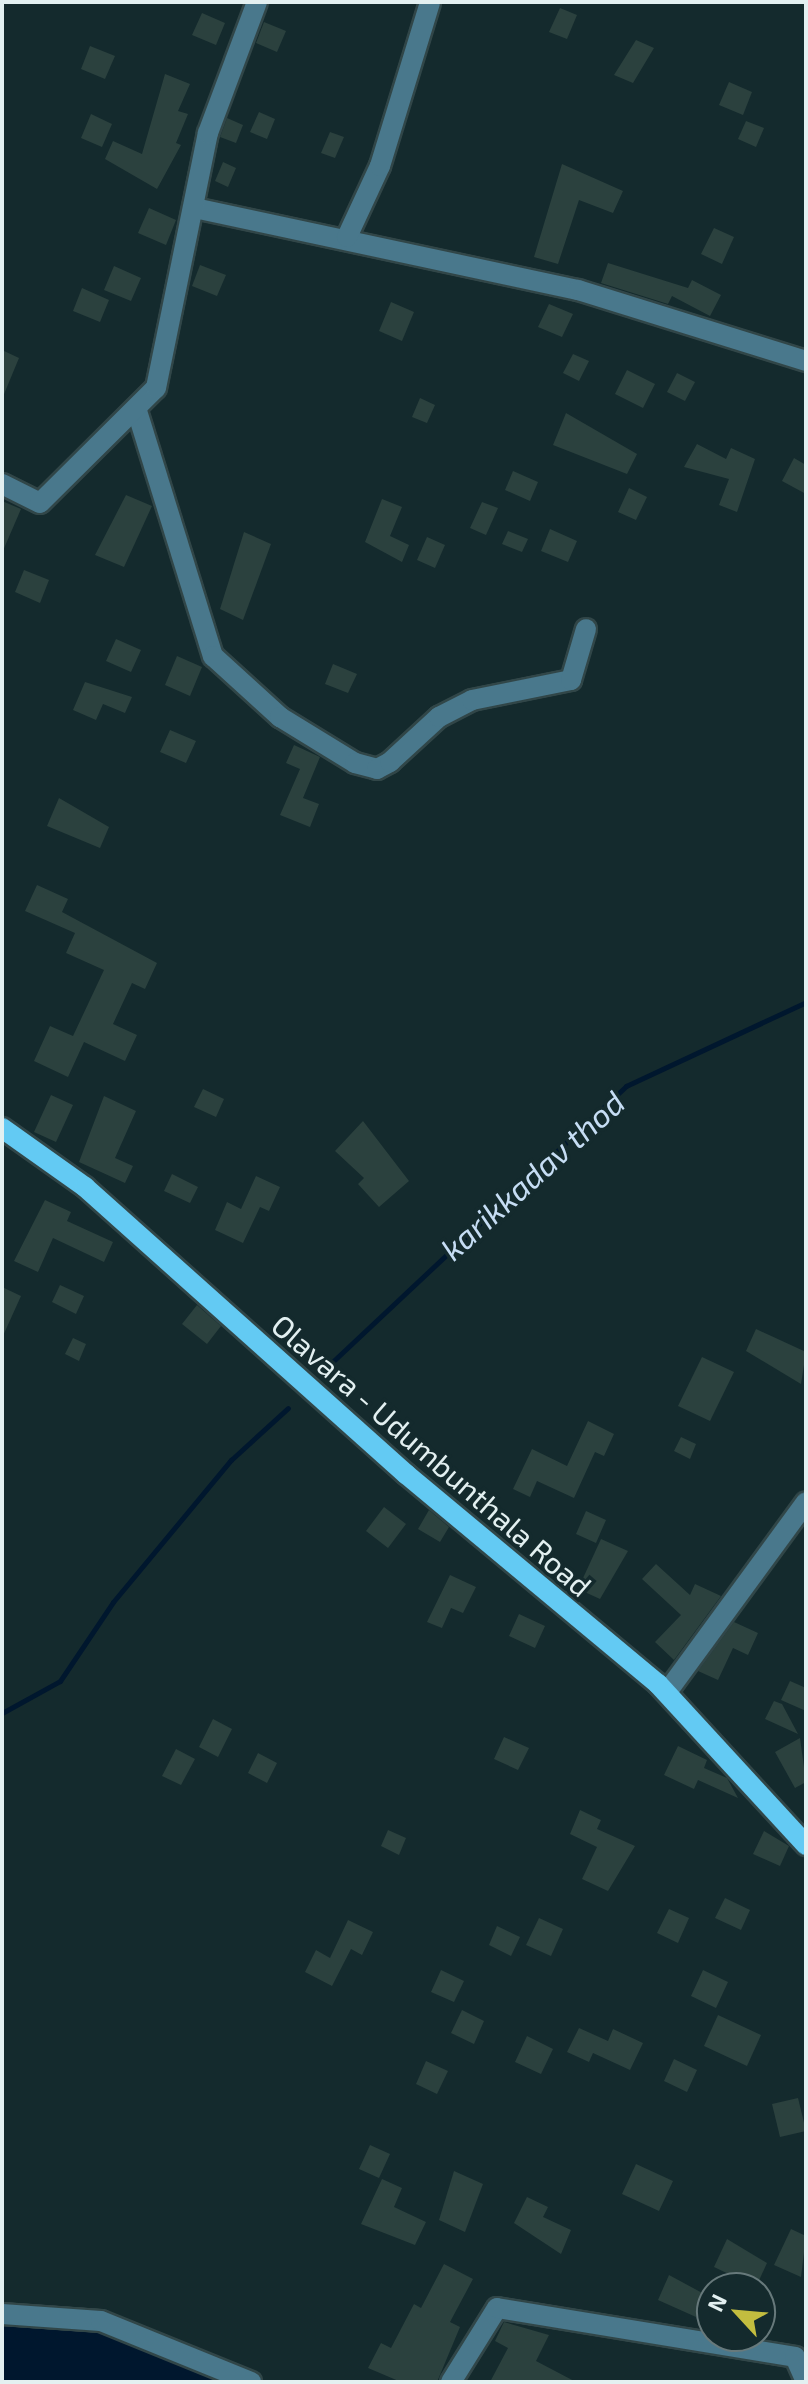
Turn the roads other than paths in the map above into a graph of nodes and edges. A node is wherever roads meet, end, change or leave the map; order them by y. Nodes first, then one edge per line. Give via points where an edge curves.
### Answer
1 (257, 2) edge
2 (430, 2) edge
3 (195, 208) junction
4 (347, 237) junction
5 (806, 361) edge
6 (137, 411) junction
7 (2, 484) edge
8 (586, 629) dead end
9 (2, 1128) edge
10 (806, 1502) edge
11 (667, 1692) junction
12 (806, 1845) edge
13 (2, 2314) edge
14 (251, 2382) edge
15 (451, 2382) edge
16 (806, 2382) edge

1 - 3 street via 208,133
2 - 4 street via 380,166
3 - 4 street
3 - 6 street via 156,388
4 - 5 street via 578,290
6 - 7 street via 40,503
6 - 8 street via 213,656 280,717 355,763 377,769 439,717 472,700 571,680
9 - 11 main road, Olavara - Udumbunthala Road via 85,1187 427,1492
10 - 11 street
11 - 12 main road, Olavara - Udumbunthala Road
13 - 14 street via 101,2321
15 - 16 street via 497,2308 795,2357

